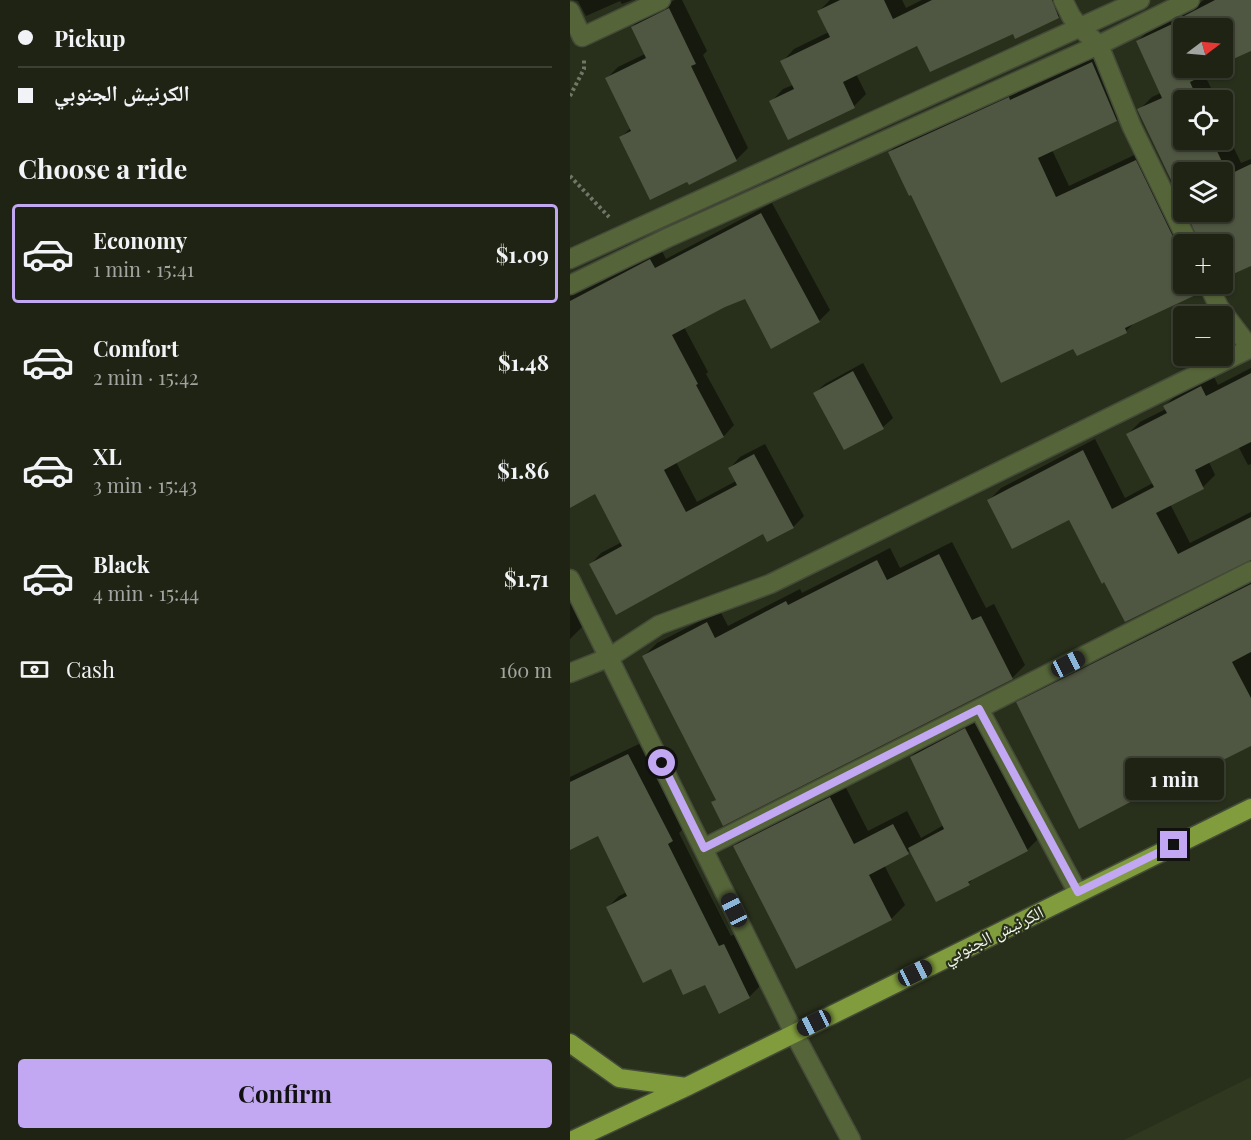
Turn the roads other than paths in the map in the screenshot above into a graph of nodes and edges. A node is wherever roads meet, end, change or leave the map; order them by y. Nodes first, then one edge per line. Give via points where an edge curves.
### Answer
1 (661, 0) edge
2 (1063, 0) edge
3 (1140, 0) edge
4 (1190, 0) edge
5 (570, 10) edge
6 (1080, 28) junction
7 (1099, 45) junction
8 (1184, 234) edge
9 (570, 259) edge
10 (570, 285) edge
11 (1213, 294) edge
12 (1251, 349) edge
13 (1251, 571) edge
14 (570, 579) edge
15 (610, 657) junction
16 (570, 673) edge
17 (979, 709) junction
18 (1251, 808) edge
19 (704, 848) junction
20 (1078, 892) junction
21 (794, 1033) junction
22 (570, 1043) edge
23 (686, 1087) junction
24 (573, 1140) edge
25 (851, 1140) edge

1 - 5 street via 582,37
2 - 6 street
3 - 6 street
4 - 7 street
6 - 7 street
6 - 9 street
7 - 8 street via 1132,128
7 - 10 street
11 - 12 street
12 - 15 street via 770,584 659,625
13 - 17 street
14 - 15 street
15 - 16 street
15 - 19 street
17 - 19 street
17 - 20 street
18 - 20 main road, الكرنيش الجنوبي
19 - 21 street
20 - 21 main road, الكرنيش الجنوبي
21 - 23 main road, الكرنيش الجنوبي
21 - 25 street
22 - 23 main road via 619,1078
23 - 24 main road, الكرنيش الجنوبي

